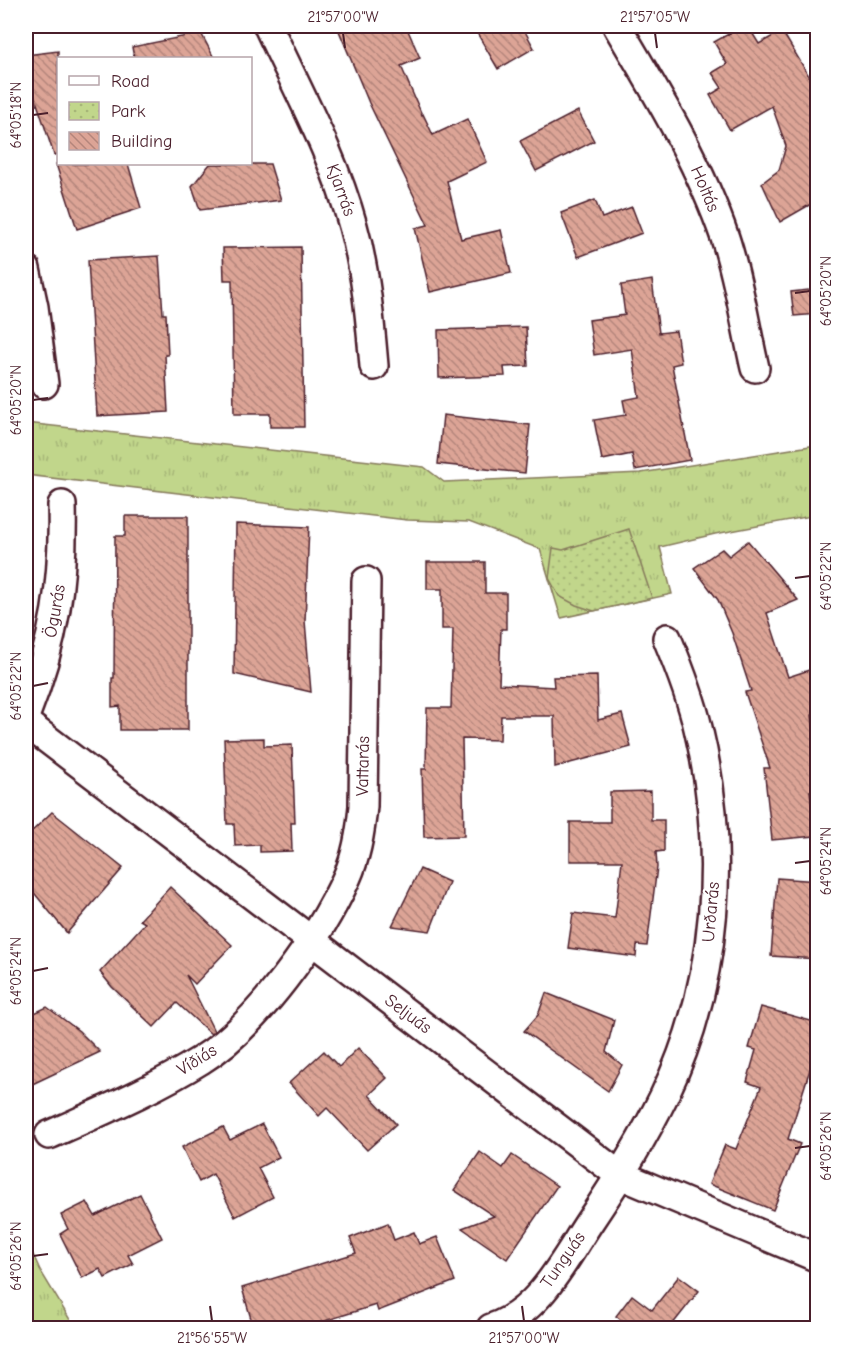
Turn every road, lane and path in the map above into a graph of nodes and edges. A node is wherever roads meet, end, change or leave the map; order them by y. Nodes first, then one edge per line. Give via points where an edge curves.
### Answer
1 (268, 26) edge
2 (617, 26) edge
3 (26, 268) edge
4 (374, 366) dead end
5 (755, 368) dead end
6 (44, 384) dead end
7 (62, 505) dead end
8 (366, 581) dead end
9 (667, 638) dead end
10 (26, 714) edge
11 (26, 723) edge
12 (312, 941) junction
13 (49, 1135) dead end
14 (618, 1174) junction
15 (818, 1258) edge
16 (491, 1329) edge

1 - 4 street, Kjarrás via 330,159 353,226 363,265
2 - 5 street, Holtás via 684,140 713,206 730,258
3 - 6 street
7 - 10 street, Ögurás via 60,593 49,648
8 - 12 street, Vattarás via 361,829 347,876
9 - 14 street, Urðarás via 698,726 708,772 715,853 713,912 702,982 682,1050 643,1136
11 - 12 street, Seljuás
12 - 13 street, Víðiás via 282,982 235,1034 202,1060
12 - 14 street, Seljuás
14 - 15 street, Seljuás
14 - 16 street, Tunguás via 545,1289 524,1310

